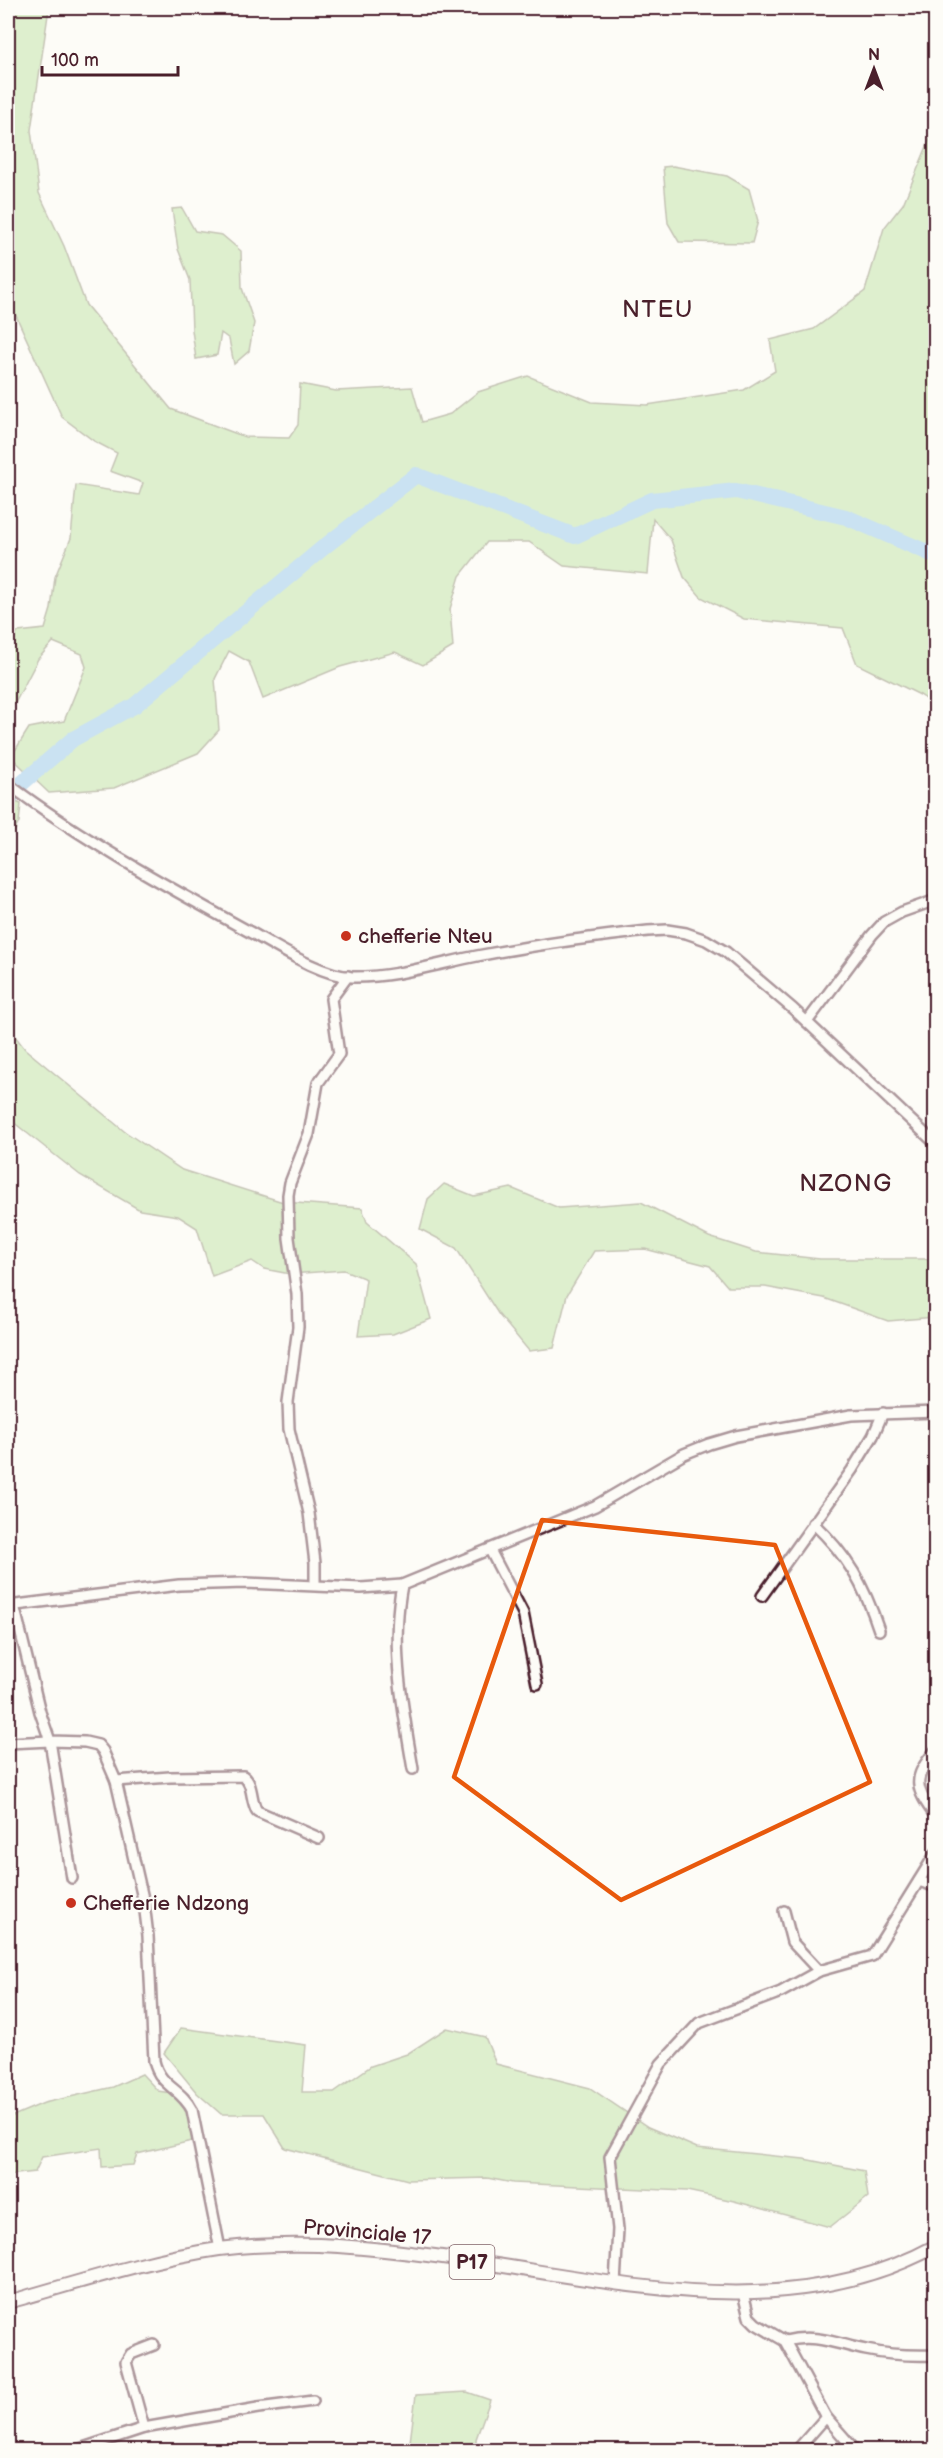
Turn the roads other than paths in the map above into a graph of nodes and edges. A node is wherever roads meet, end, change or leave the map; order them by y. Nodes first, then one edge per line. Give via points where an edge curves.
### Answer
1 (8, 784) edge
2 (936, 900) edge
3 (348, 976) junction
4 (807, 1022) junction
5 (936, 1144) edge
6 (936, 1412) edge
7 (883, 1413) junction
8 (813, 1523) junction
9 (490, 1550) junction
10 (315, 1585) junction
11 (402, 1585) junction
12 (762, 1596) dead end
13 (11, 1606) edge
14 (879, 1630) dead end
15 (537, 1684) dead end
16 (50, 1741) junction
17 (8, 1743) edge
18 (936, 1750) edge
19 (413, 1769) dead end
20 (116, 1781) junction
21 (936, 1817) edge
22 (319, 1838) dead end
23 (936, 1853) edge
24 (72, 1878) dead end
25 (919, 1881) junction
26 (936, 1887) edge
27 (784, 1911) dead end
28 (819, 1971) junction
29 (936, 2246) edge
30 (220, 2249) junction
31 (615, 2284) junction
32 (743, 2293) junction
33 (8, 2302) edge
34 (785, 2341) junction
35 (154, 2345) dead end
36 (936, 2355) edge
37 (313, 2402) dead end
38 (826, 2417) junction
39 (144, 2428) junction
40 (77, 2451) edge
41 (797, 2451) edge
42 (855, 2451) edge

1 - 3 street via 80,834 193,901 297,957
2 - 4 street via 884,922
3 - 4 street via 386,974 569,941 667,930 706,940 726,952
3 - 10 street via 331,999 339,1054 318,1083 309,1134 288,1195 298,1327 288,1402 289,1429 309,1513
4 - 5 street
6 - 7 street
7 - 8 street via 852,1470
7 - 9 street via 829,1418 709,1444 684,1454 595,1506
8 - 12 street
8 - 14 street via 845,1557 867,1594
9 - 11 street
9 - 15 street via 523,1613
10 - 11 street
10 - 13 street via 179,1585
11 - 19 street via 396,1620 404,1717
13 - 16 street
16 - 17 street
16 - 20 street via 98,1745
16 - 24 street
18 - 21 street via 917,1780 924,1801
20 - 22 street via 243,1776 250,1784 257,1811
20 - 30 street via 144,1903 156,2071 162,2081 188,2101 192,2110
23 - 25 street
25 - 26 street
25 - 28 street via 872,1956
27 - 28 street via 792,1942
28 - 31 street via 781,1992 705,2019 662,2064 610,2157 618,2229
29 - 32 main road, Provinciale 17 / P17 via 877,2271 820,2286
30 - 31 main road, Provinciale 17 / P17 via 319,2245 513,2267
30 - 33 main road, Provinciale 17 / P17 via 151,2263
31 - 32 main road, Provinciale 17 / P17
32 - 34 street via 749,2317
34 - 36 street via 818,2338 880,2352
34 - 38 street
35 - 39 street via 131,2354 126,2362
37 - 39 street
38 - 41 street
38 - 42 street
39 - 40 street

